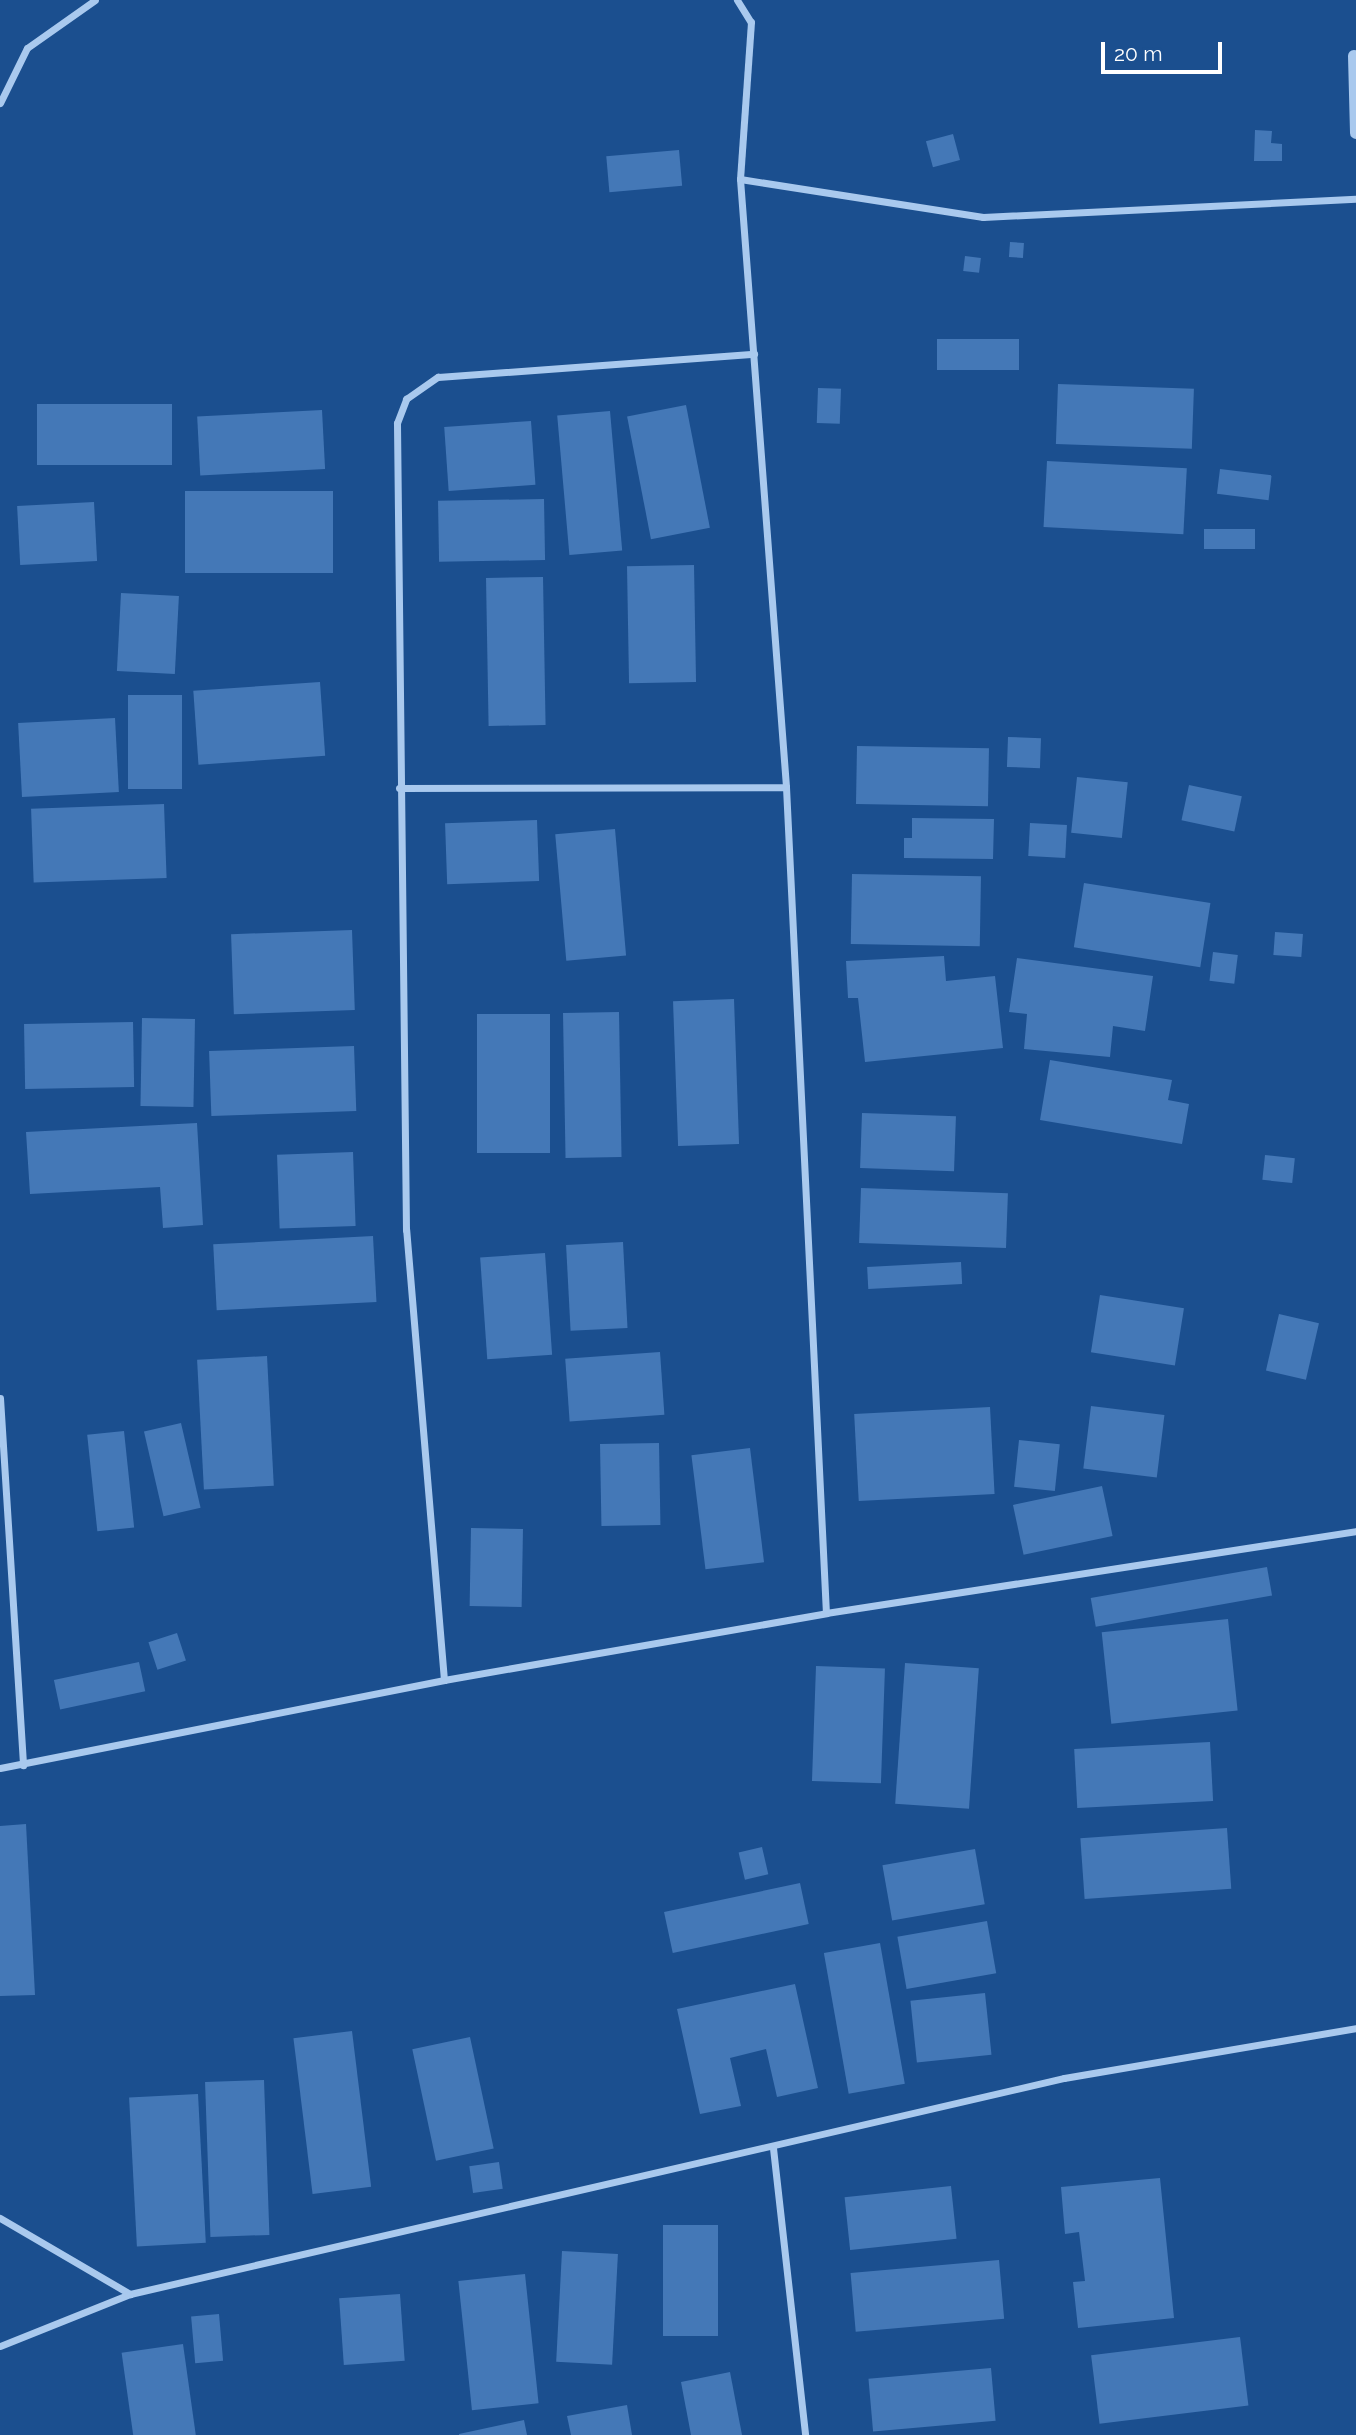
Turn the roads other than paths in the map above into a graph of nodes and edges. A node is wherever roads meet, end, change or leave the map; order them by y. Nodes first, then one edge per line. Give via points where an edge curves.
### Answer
1 (95, 0) edge
2 (737, 0) edge
3 (1354, 56) edge
4 (0, 103) edge
5 (1356, 133) edge
6 (740, 179) junction
7 (1356, 200) edge
8 (754, 354) junction
9 (786, 787) junction
10 (399, 788) junction
11 (0, 1398) edge
12 (1356, 1531) edge
13 (826, 1614) junction
14 (444, 1680) junction
15 (23, 1765) junction
16 (0, 1768) edge
17 (1356, 2028) edge
18 (773, 2148) junction
19 (0, 2218) edge
20 (130, 2294) junction
21 (0, 2346) edge
22 (805, 2435) edge

1 - 4 street via 27,48
2 - 6 street via 751,22
3 - 5 street
6 - 7 street via 983,217
6 - 8 street
8 - 9 street
8 - 10 street via 438,377 406,399 397,423
9 - 10 street
9 - 13 street
10 - 14 street via 406,1230
11 - 15 street
12 - 13 street
13 - 14 street
14 - 15 street
15 - 16 street
17 - 18 street via 1064,2078
18 - 20 street
18 - 22 street
19 - 20 street
20 - 21 street

